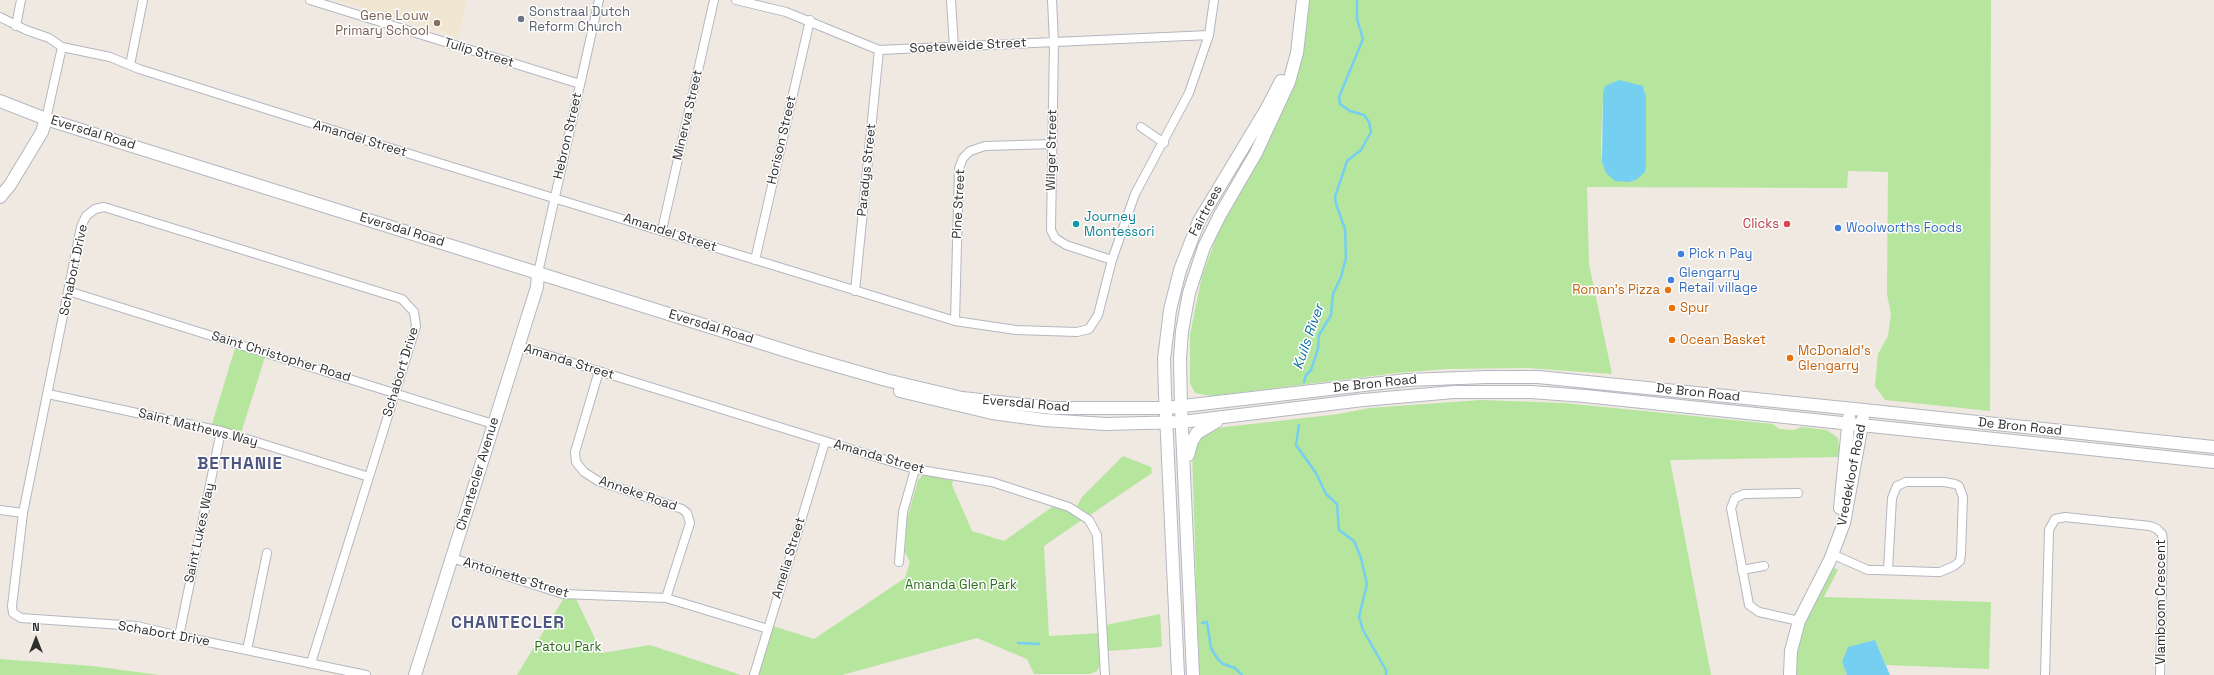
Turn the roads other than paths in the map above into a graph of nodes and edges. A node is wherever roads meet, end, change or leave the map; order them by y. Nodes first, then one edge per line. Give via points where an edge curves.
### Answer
1 (21, 0) edge
2 (144, 0) edge
3 (310, 0) edge
4 (599, 0) edge
5 (714, 0) edge
6 (736, 0) edge
7 (951, 0) edge
8 (1052, 0) edge
9 (1214, 0) edge
10 (1303, 0) edge
11 (0, 17) edge
12 (810, 20) junction
13 (16, 26) junction
14 (1299, 31) junction
15 (1209, 35) junction
16 (1054, 42) junction
17 (954, 46) junction
18 (62, 47) junction
19 (879, 50) junction
20 (130, 65) junction
21 (580, 84) junction
22 (0, 101) edge
23 (46, 119) junction
24 (1141, 127) dead end
25 (1164, 143) junction
26 (1052, 144) junction
27 (0, 197) edge
28 (554, 198) junction
29 (662, 230) junction
30 (755, 260) junction
31 (1112, 260) junction
32 (538, 273) junction
33 (68, 291) junction
34 (855, 291) junction
35 (955, 321) junction
36 (518, 346) junction
37 (806, 357) junction
38 (599, 371) junction
39 (395, 392) junction
40 (48, 394) junction
41 (1181, 407) junction
42 (1166, 408) junction
43 (1850, 408) junction
44 (1864, 410) junction
45 (1227, 417) junction
46 (1182, 422) junction
47 (1167, 423) junction
48 (493, 424) junction
49 (1848, 424) junction
50 (1862, 426) junction
51 (221, 431) junction
52 (825, 442) junction
53 (2214, 447) edge
54 (2214, 462) edge
55 (915, 469) junction
56 (1185, 469) junction
57 (369, 477) junction
58 (1798, 493) dead end
59 (0, 510) edge
60 (23, 513) junction
61 (1837, 539) junction
62 (267, 553) dead end
63 (1832, 554) junction
64 (452, 558) junction
65 (899, 562) dead end
66 (1764, 566) dead end
67 (1742, 570) junction
68 (1888, 570) junction
69 (666, 598) junction
70 (1799, 621) junction
71 (768, 629) junction
72 (179, 636) junction
73 (247, 650) junction
74 (311, 663) junction
75 (366, 675) edge
76 (415, 675) edge
77 (754, 675) edge
78 (1105, 675) edge
79 (1178, 675) edge
80 (1193, 675) edge
81 (1790, 675) edge
82 (2045, 675) edge
83 (2160, 675) edge

1 - 13 street
2 - 20 street
3 - 21 street, Tulip Street
4 - 21 street, Hebron Street
5 - 29 street, Minerva Street
6 - 12 street, Soeteweide Street
7 - 17 street
8 - 16 street, Wilger Street
9 - 15 street, Amandel Street
10 - 14 street, Fairtrees
11 - 13 street, Amandel Street
12 - 19 street, Soeteweide Street
12 - 30 street, Horison Street
13 - 18 street, Amandel Street via 49,38
14 - 41 street, Fairtrees via 1297,54 1280,104 1256,153 1212,230 1194,274 1182,331
14 - 42 street, Fairtrees via 1276,92 1199,221 1180,270 1167,325 1164,359
15 - 16 street, Soeteweide Street
15 - 25 street, Amandel Street via 1190,93
16 - 17 street, Soeteweide Street
16 - 26 street, Wilger Street
17 - 19 street, Soeteweide Street
18 - 20 street, Amandel Street via 110,57
18 - 23 street
19 - 34 street, Paradys Street
20 - 28 street, Amandel Street
21 - 28 street, Hebron Street
22 - 23 street, Eversdal Road
23 - 27 street via 38,139 10,186
23 - 32 street, Eversdal Road
24 - 25 street
25 - 31 street, Amandel Street via 1135,194
26 - 31 street, Wilger Street via 1050,225 1053,235 1066,246
26 - 35 street, Pine Street via 985,146 970,151 963,158 959,168
28 - 29 street, Amandel Street
28 - 32 street, Hebron Street
29 - 30 street, Amandel Street
30 - 34 street, Amandel Street
31 - 35 street, Amandel Street via 1098,315 1094,325 1086,331 1016,330
32 - 36 street, Chantecler Avenue via 537,287
32 - 37 street, Eversdal Road
33 - 39 street, Saint Christopher Road
33 - 39 street, Schabort Drive via 83,220 90,212 104,207 402,299 414,312 416,326
33 - 40 street, Schabort Drive
34 - 35 street, Amandel Street
36 - 38 street, Amanda Street
36 - 48 street, Chantecler Avenue
37 - 42 street, Eversdal Road via 962,398 1053,408
37 - 47 street, Eversdal Road via 811,361 917,396 992,413 1085,424
38 - 52 street, Amanda Street
38 - 69 street, Anneke Road via 575,452 576,462 584,472 598,481 682,509 687,513 689,526
39 - 48 street, Saint Christopher Road
39 - 57 street, Schabort Drive
40 - 51 street, Saint Mathews Way
40 - 60 street, Schabort Drive
41 - 42 street, Eversdal Road
41 - 43 street, De Bron Road via 1407,380 1487,376 1538,377
41 - 46 street, Fairtrees
42 - 47 street, Fairtrees
43 - 44 street, De Bron Road
43 - 49 street, Vredekloof Road
44 - 50 street, Vredekloof Road
44 - 53 street, De Bron Road
45 - 46 street, De Bron Road
45 - 49 street, De Bron Road via 1363,400 1454,392 1498,392 1585,396
45 - 56 street via 1197,433 1190,446
46 - 47 street, Eversdal Road
46 - 56 street
47 - 79 street
48 - 64 street, Chantecler Avenue
49 - 50 street, De Bron Road
49 - 61 street, Vredekloof Road
50 - 54 street, De Bron Road
50 - 61 street, Vredekloof Road via 1844,523
51 - 57 street, Saint Mathews Way
51 - 72 street, Saint Lukes Way
52 - 55 street, Amanda Street
52 - 71 street, Amelia Street
55 - 65 street via 903,512
55 - 78 street, Amanda Street via 992,482 1027,492 1069,506 1089,520 1097,541
56 - 80 street
57 - 74 street, Schabort Drive
58 - 67 street via 1744,494 1735,498 1731,515
59 - 60 street
60 - 72 street, Schabort Drive via 12,606 16,616 137,626
61 - 63 street, Vredekloof Road
62 - 73 street
63 - 68 street via 1862,568
63 - 70 street, Vredekloof Road
64 - 69 street, Antoinette Street via 563,594
64 - 76 street, Chantecler Avenue
66 - 67 street
67 - 70 street via 1747,600 1752,608
68 - 68 street via 1940,572 1957,564 1961,554 1963,497 1959,486 1944,482 1906,482 1897,486 1892,498
69 - 71 street, Antoinette Street
70 - 81 street, Vredekloof Road via 1791,651
71 - 77 street, Amelia Street
72 - 73 street, Schabort Drive
73 - 74 street, Schabort Drive
74 - 75 street, Schabort Drive
82 - 83 street, Vlamboom Crescent via 2049,530 2055,519 2065,517 2150,526 2162,534

